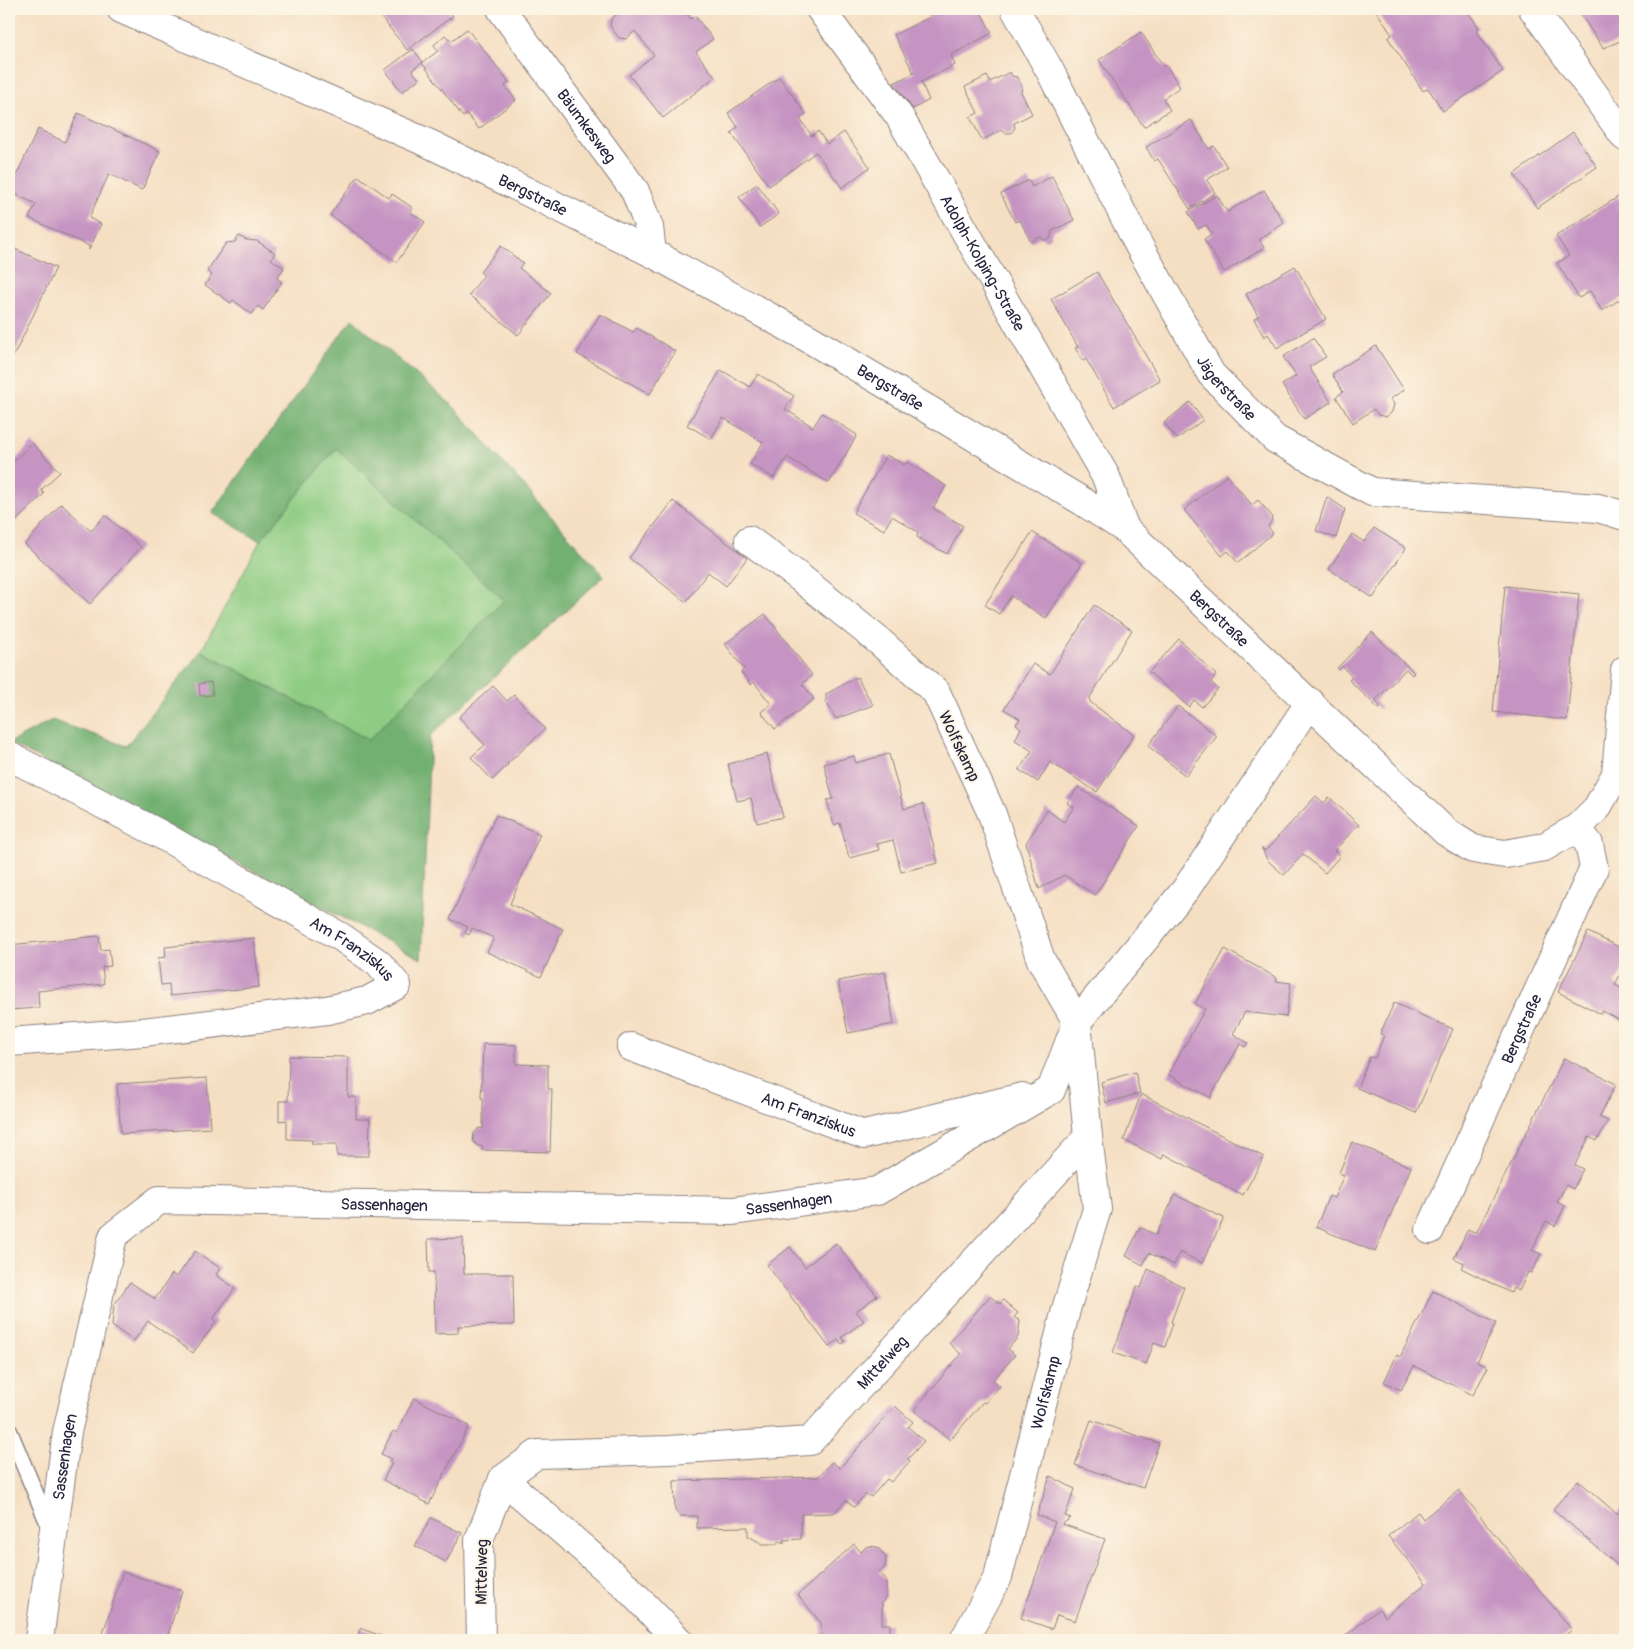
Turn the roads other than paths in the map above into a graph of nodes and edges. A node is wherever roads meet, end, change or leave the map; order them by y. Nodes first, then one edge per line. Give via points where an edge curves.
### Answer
1 (121, 9) edge
2 (501, 9) edge
3 (820, 9) edge
4 (1015, 9) edge
5 (1533, 9) edge
6 (1624, 133) edge
7 (652, 253) junction
8 (1625, 516) edge
9 (1125, 529) junction
10 (749, 540) dead end
11 (1625, 670) edge
12 (1310, 702) junction
13 (9, 756) edge
14 (1577, 828) junction
15 (1076, 1022) junction
16 (9, 1042) edge
17 (631, 1047) dead end
18 (1050, 1090) junction
19 (1088, 1138) junction
20 (1430, 1230) dead end
21 (9, 1430) edge
22 (503, 1479) junction
23 (54, 1536) junction
24 (38, 1640) edge
25 (481, 1640) edge
26 (678, 1640) edge
27 (964, 1640) edge

1 - 7 street, Bergstraße via 430,144
2 - 7 street, Bäumkesweg via 635,191 649,227
3 - 9 street, Adolph-Kolping-Straße via 899,116 1106,477
4 - 8 street, Jägerstraße via 1138,244 1211,374 1275,439 1372,492 1598,508
5 - 6 street
7 - 9 street, Bergstraße via 817,344
9 - 12 street, Bergstraße
10 - 15 street, Wolfskamp via 880,642 936,692 992,814 1041,960
11 - 14 street, Bergstraße via 1616,774 1597,808
12 - 14 street, Bergstraße via 1446,832 1473,849 1505,854 1544,847
12 - 15 street via 1186,889
13 - 16 street, Am Franziskus via 158,833 341,937 378,963 397,986 367,1001 327,1010 143,1032
14 - 20 street, Bergstraße via 1589,844 1594,868
15 - 18 street
15 - 19 street
17 - 18 street, Am Franziskus via 864,1135
18 - 23 street, Sassenhagen via 877,1191 733,1211 159,1200 113,1236 67,1432
19 - 22 street, Mittelweg via 810,1442 537,1454
19 - 27 street, Wolfskamp via 1097,1208 1067,1306 998,1577
21 - 23 lane
22 - 25 street, Mittelweg via 479,1540
22 - 26 street via 625,1585
23 - 24 street, Sassenhagen

